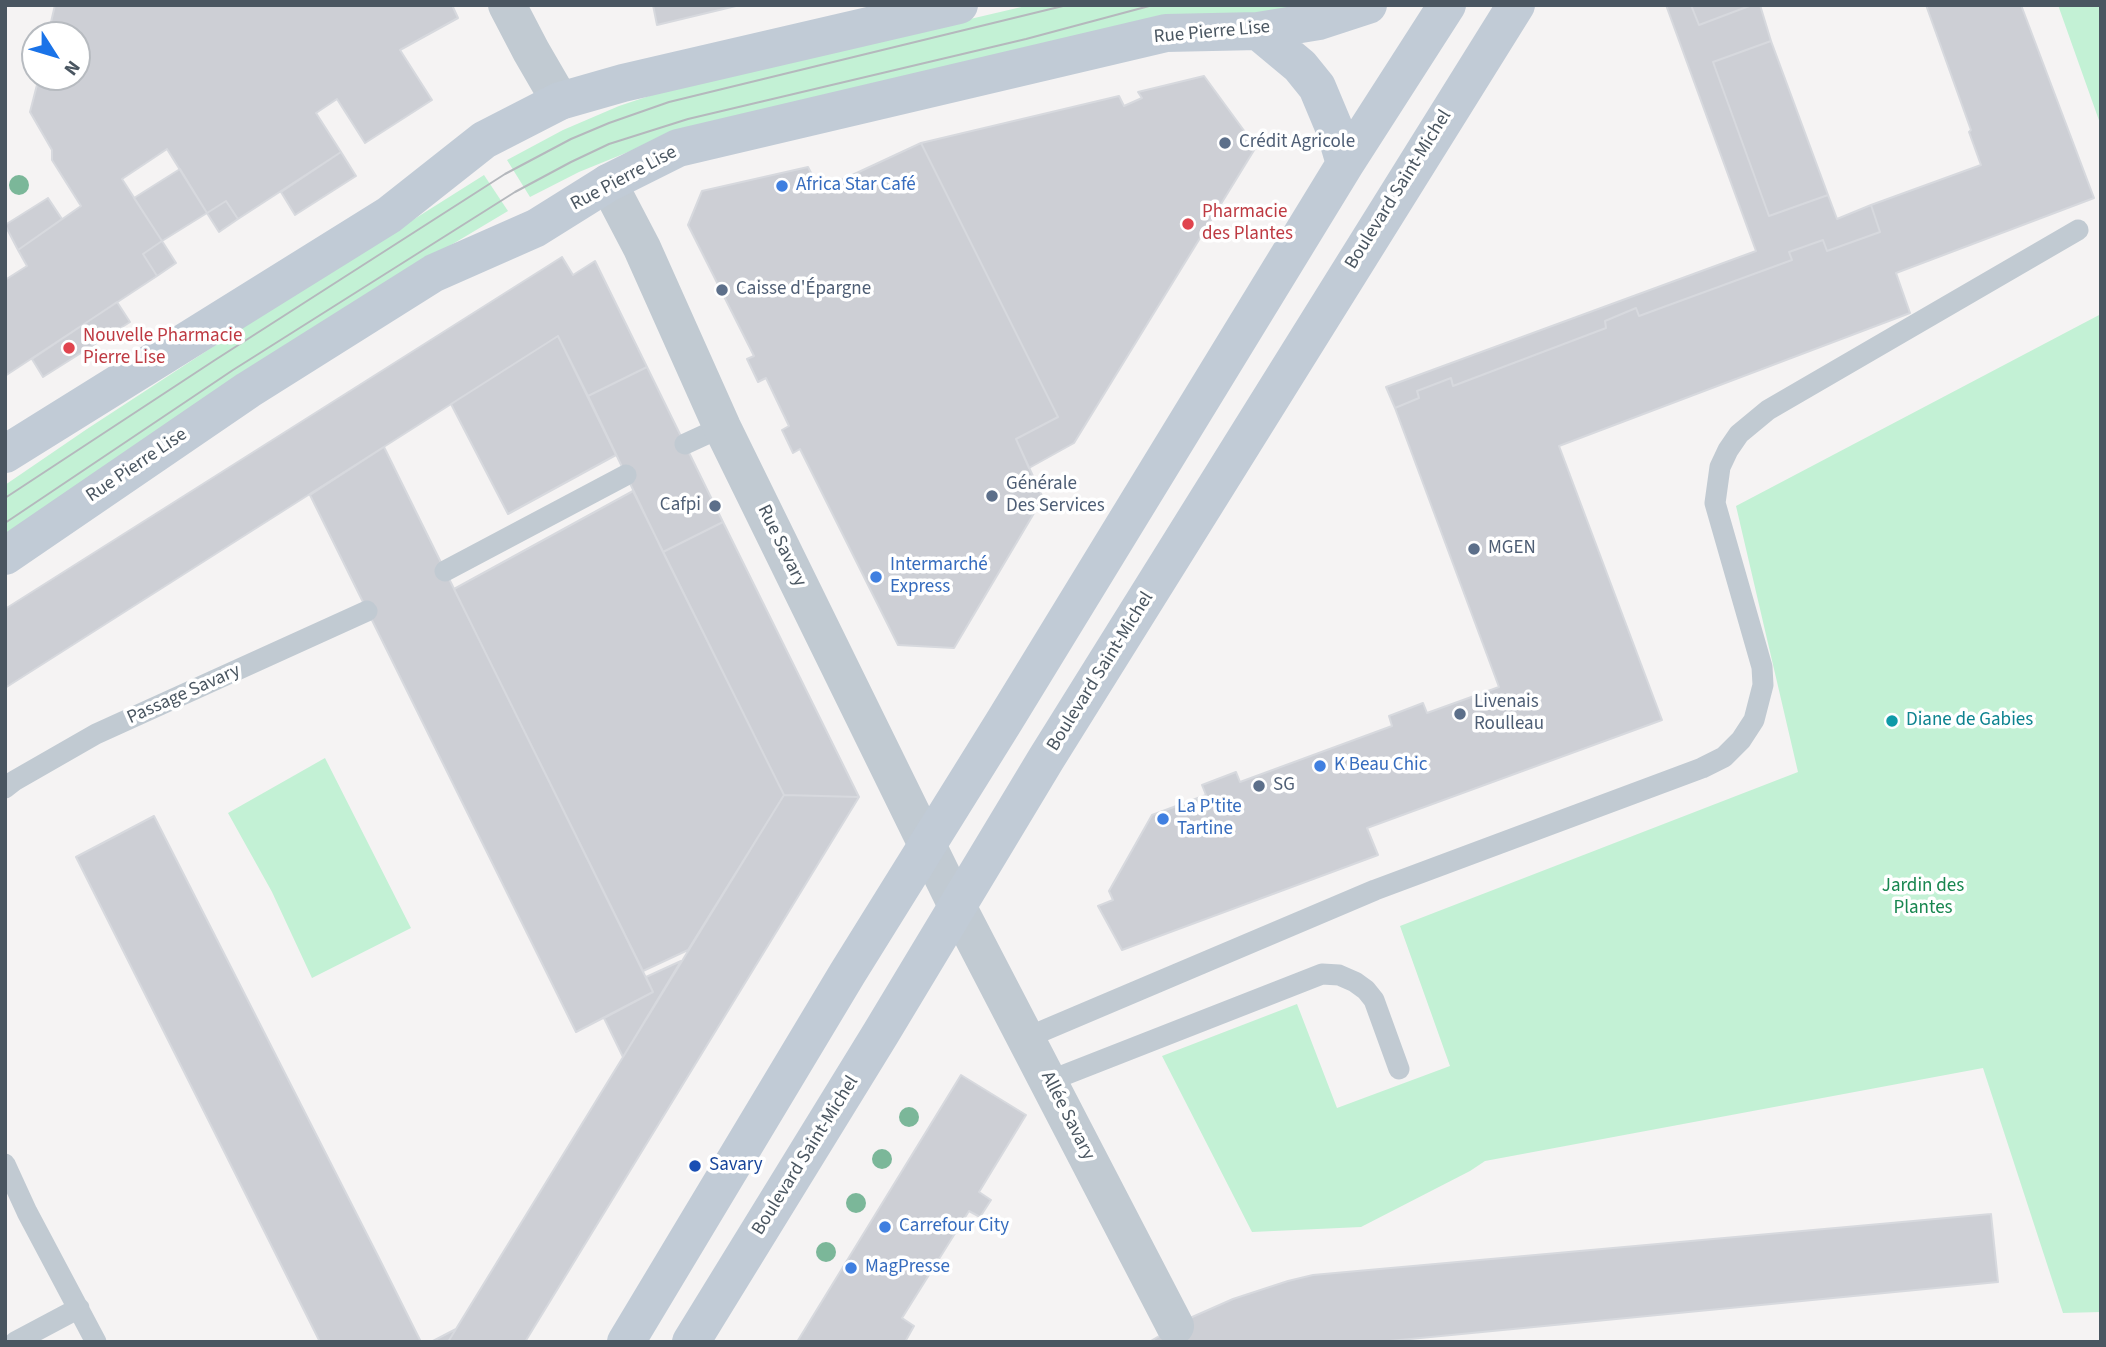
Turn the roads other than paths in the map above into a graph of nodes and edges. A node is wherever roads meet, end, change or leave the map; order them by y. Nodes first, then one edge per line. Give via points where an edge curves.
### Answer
1 (507, 5) edge
2 (959, 5) edge
3 (1368, 5) edge
4 (1447, 5) edge
5 (1516, 5) edge
6 (1258, 31) junction
7 (560, 101) junction
8 (1345, 164) junction
9 (608, 183) junction
10 (2078, 230) dead end
11 (722, 427) junction
12 (685, 444) dead end
13 (5, 454) edge
14 (626, 475) dead end
15 (5, 556) edge
16 (445, 571) dead end
17 (368, 611) dead end
18 (5, 788) edge
19 (929, 845) junction
20 (957, 906) junction
21 (1026, 1038) junction
22 (1398, 1069) dead end
23 (1049, 1081) junction
24 (5, 1164) edge
25 (79, 1308) junction
26 (1175, 1326) dead end
27 (15, 1342) edge
28 (96, 1342) edge
29 (626, 1342) edge
30 (691, 1342) edge

1 - 7 street
2 - 7 main road
3 - 6 main road, Rue Pierre Lise via 1319,21
4 - 8 main road
5 - 20 main road, Boulevard Saint-Michel
6 - 8 main road via 1300,66 1317,87
6 - 9 main road, Rue Pierre Lise via 1166,33 678,148
7 - 13 main road via 484,140 389,215
8 - 19 main road
9 - 11 street, Rue Savary
9 - 15 main road, Rue Pierre Lise via 536,228 434,273 248,390
10 - 21 lane via 1768,410 1739,434 1728,450 1714,503 1762,667 1763,685 1754,720 1724,757 1375,890
11 - 12 lane
11 - 19 street, Rue Savary
14 - 16 lane
17 - 18 lane, Passage Savary via 96,734
19 - 20 street, Rue Savary
19 - 29 main road
20 - 21 street, Allée Savary
20 - 30 main road, Boulevard Saint-Michel
21 - 23 street, Allée Savary
22 - 23 lane via 1374,1000 1366,990 1339,975 1322,974
23 - 26 street, Allée Savary
24 - 25 lane
25 - 27 lane
25 - 28 lane

